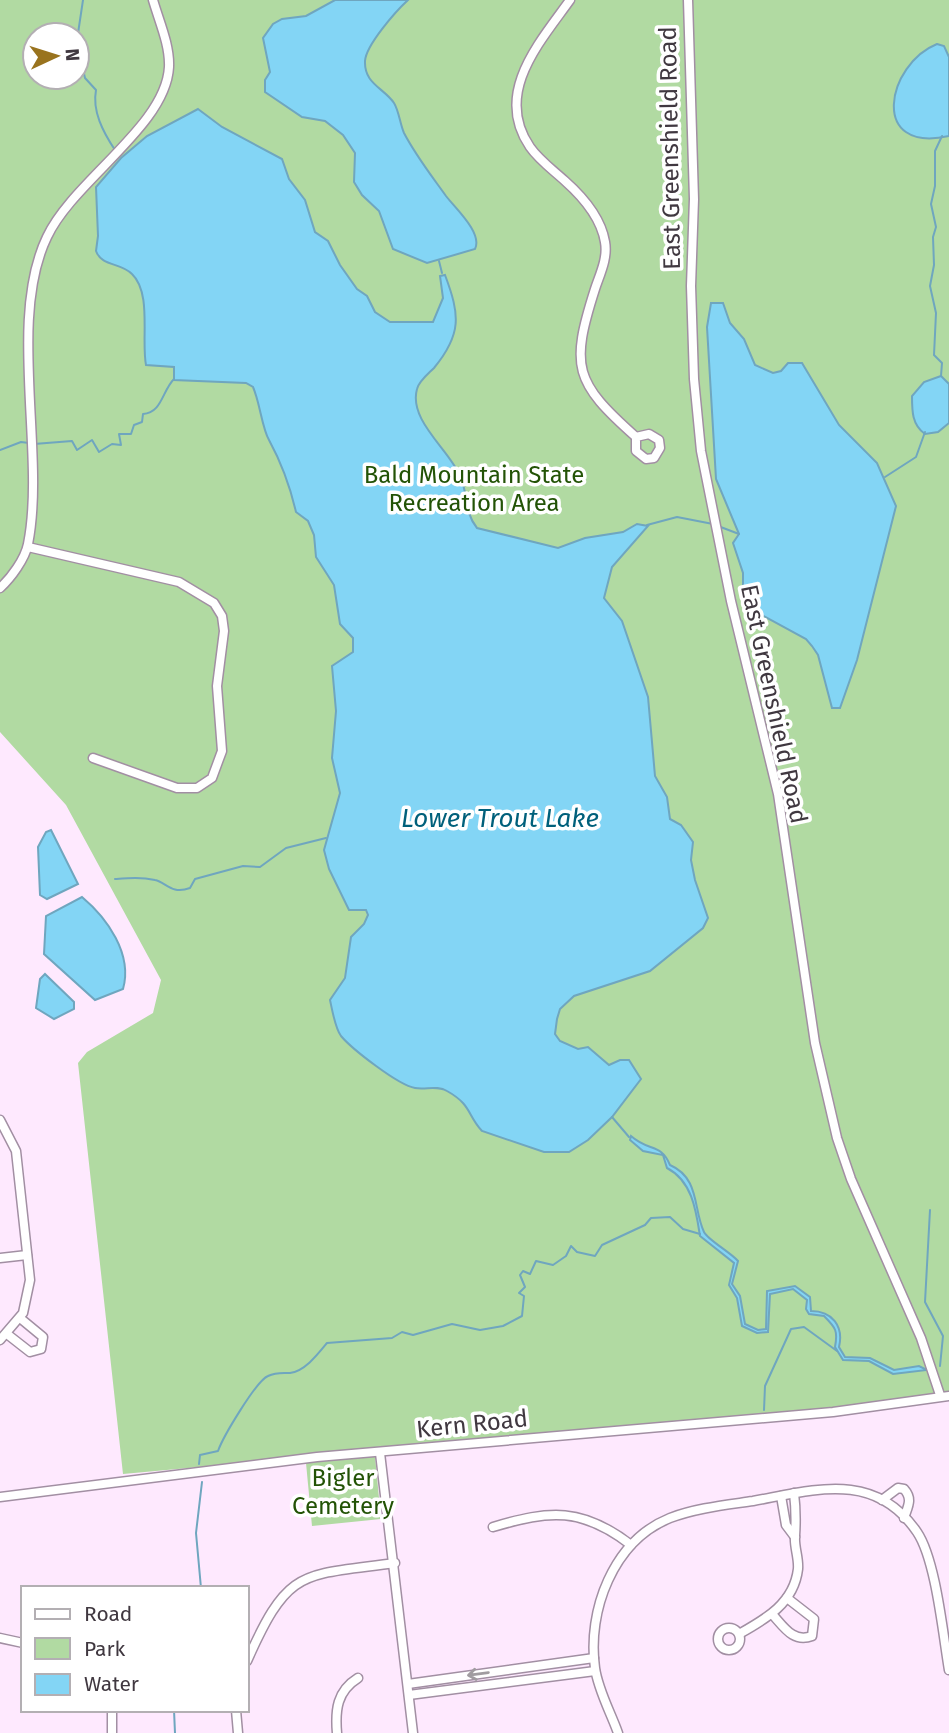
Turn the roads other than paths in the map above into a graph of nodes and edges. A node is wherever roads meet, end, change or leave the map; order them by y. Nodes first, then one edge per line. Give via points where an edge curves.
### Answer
1 (153, 0) edge
2 (570, 0) edge
3 (688, 0) edge
4 (636, 437) dead end
5 (28, 547) junction
6 (0, 589) edge
7 (93, 758) dead end
8 (0, 1119) edge
9 (27, 1255) junction
10 (0, 1258) edge
11 (20, 1318) junction
12 (4, 1337) edge
13 (944, 1395) edge
14 (380, 1452) junction
15 (794, 1493) junction
16 (781, 1496) junction
17 (0, 1497) edge
18 (883, 1500) junction
19 (904, 1518) junction
20 (493, 1527) dead end
21 (795, 1537) junction
22 (631, 1545) junction
23 (395, 1563) junction
24 (788, 1598) junction
25 (772, 1614) junction
26 (738, 1634) dead end
27 (0, 1637) edge
28 (21, 1642) edge
29 (594, 1658) junction
30 (248, 1659) edge
31 (506, 1670) junction
32 (949, 1670) edge
33 (595, 1671) junction
34 (358, 1678) dead end
35 (509, 1682) junction
36 (408, 1684) junction
37 (409, 1695) junction
38 (112, 1712) edge
39 (236, 1712) edge
40 (112, 1733) edge
41 (238, 1733) edge
42 (337, 1733) edge
43 (413, 1733) edge
44 (618, 1733) edge

1 - 5 street via 166,43 166,85 146,119 59,213 37,264 30,312 32,499
2 - 4 street via 523,68 517,108 530,147 579,194 605,240 604,259 580,335 580,365 603,408
3 - 13 street, East Greenshield Road via 694,199 691,299 701,451 778,794 815,1043 837,1139
5 - 6 street
5 - 7 street via 179,582 214,603 222,616 217,686 222,751 212,778 197,788 177,788
8 - 9 street via 16,1151
9 - 10 street
9 - 11 street via 30,1290
11 - 12 street
11 - 12 street via 43,1337 41,1349 30,1352
13 - 14 street, Kern Road via 832,1412
14 - 17 street, Kern Road
14 - 23 street
15 - 16 street
15 - 18 street via 841,1487
15 - 21 street
16 - 21 street via 786,1525
16 - 22 street via 687,1512 650,1529
18 - 19 street
18 - 19 street via 898,1488 904,1489 910,1503
19 - 32 street via 917,1532 928,1559
20 - 22 street via 564,1514 595,1522
21 - 24 street via 798,1570
22 - 29 street via 602,1594
23 - 30 street via 323,1572 291,1586 269,1616
23 - 36 street
24 - 25 street
24 - 25 street via 814,1619 812,1636 794,1637
25 - 26 street
27 - 28 street
29 - 31 street
29 - 33 street
31 - 35 street
31 -> 36 street
33 - 35 street
33 - 44 street
34 - 42 street via 337,1704
35 - 37 street
36 - 37 street
37 - 43 street
38 - 40 street
39 - 41 street

